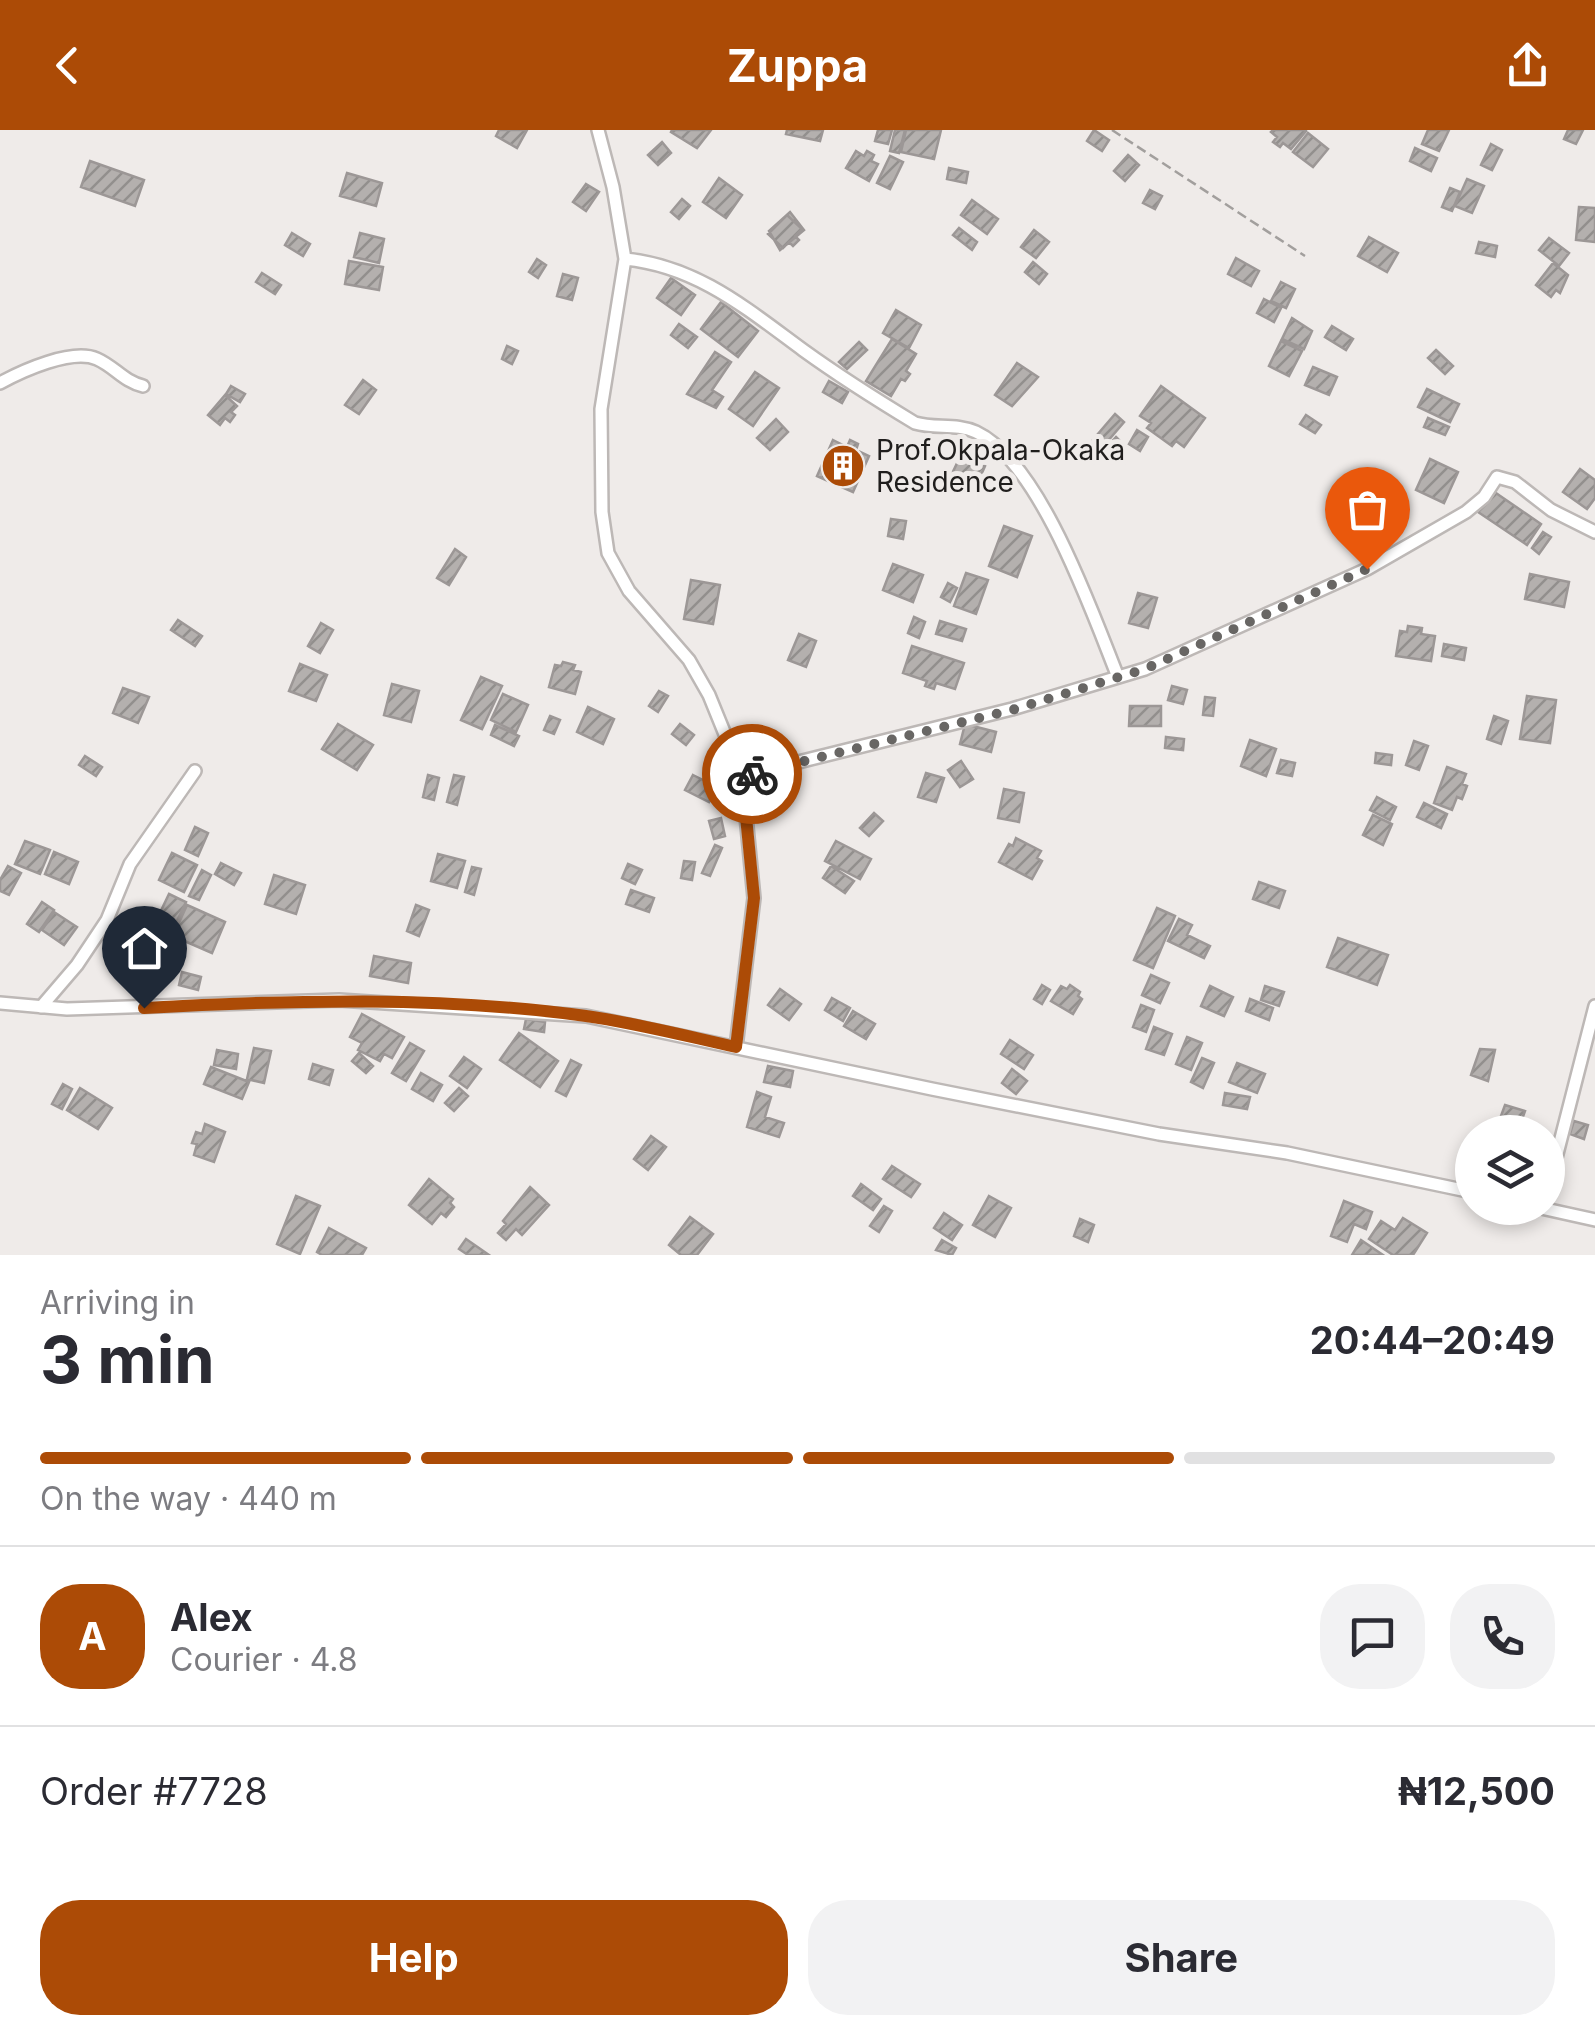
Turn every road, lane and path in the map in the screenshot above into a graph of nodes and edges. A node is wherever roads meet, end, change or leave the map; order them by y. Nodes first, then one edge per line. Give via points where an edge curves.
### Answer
1 (598, 130) edge
2 (1112, 130) edge
3 (1305, 256) dead end
4 (625, 259) junction
5 (0, 384) edge
6 (143, 386) dead end
7 (1595, 532) edge
8 (1118, 677) junction
9 (195, 772) dead end
10 (742, 776) junction
11 (0, 1002) edge
12 (1595, 1006) edge
13 (42, 1007) junction
14 (736, 1047) junction
15 (1565, 1123) edge
16 (1455, 1188) edge
17 (1565, 1213) edge
18 (1595, 1220) edge

1 - 4 street
2 - 3 path
4 - 8 street via 726,292 915,423 960,427 994,443 1037,498
4 - 10 street via 601,409 608,553 630,591 689,660
5 - 6 street via 73,355 93,357 125,382
7 - 8 street via 1497,477 1466,512 1367,569
8 - 10 street
9 - 13 street via 130,864 78,965
10 - 14 street via 754,898
11 - 13 street
12 - 15 street
13 - 14 street via 282,1000 470,1007 586,1016
14 - 16 street
17 - 18 street

